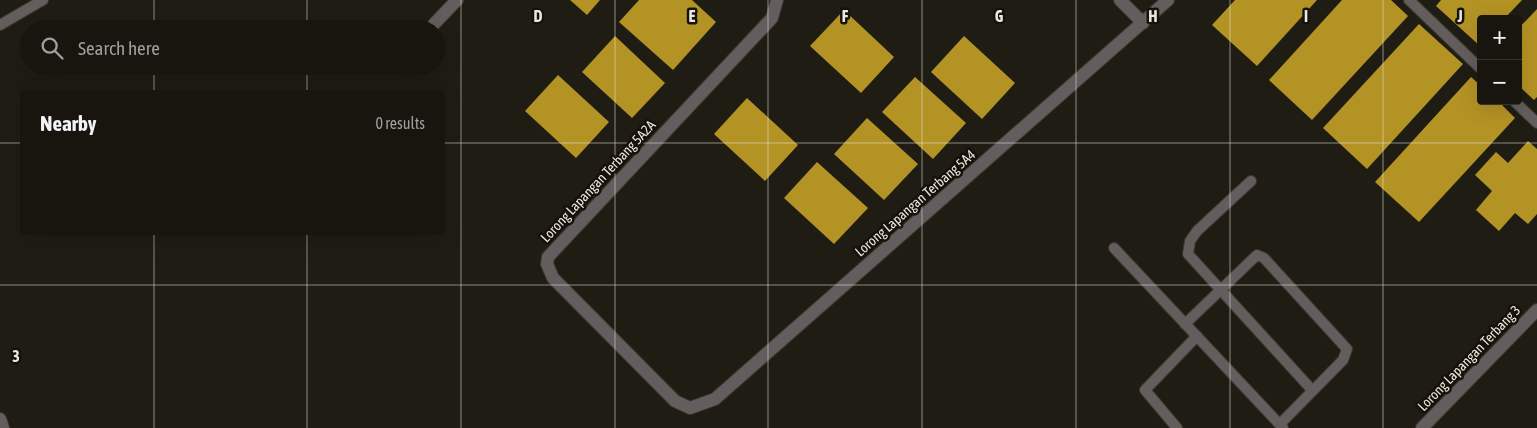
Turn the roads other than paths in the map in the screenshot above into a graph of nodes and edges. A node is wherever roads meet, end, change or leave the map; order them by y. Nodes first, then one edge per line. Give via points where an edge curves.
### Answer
1 (43, 0) edge
2 (457, 0) edge
3 (777, 0) edge
4 (1120, 0) edge
5 (1168, 0) edge
6 (1409, 0) edge
7 (438, 20) edge
8 (1143, 23) junction
9 (0, 25) edge
10 (1477, 65) edge
11 (1518, 105) edge
12 (1537, 123) edge
13 (1251, 181) dead end
14 (1114, 248) dead end
15 (1220, 290) junction
16 (1537, 310) edge
17 (1185, 324) junction
18 (1197, 336) junction
19 (1312, 390) junction
20 (675, 401) joint
21 (0, 420) edge
22 (1282, 426) edge
23 (3, 428) edge
24 (1177, 428) edge
25 (1422, 428) edge

1 - 9 lane
2 - 7 street
3 - 20 street, Lorong Lapangan Terbang 5A2A via 772,18 548,257 547,264 553,278
4 - 8 street
5 - 8 street, Lorong Lapangan Terbang 5A4
6 - 10 lane
8 - 20 street, Lorong Lapangan Terbang 5A4 via 715,399 690,408
11 - 12 lane
13 - 15 lane via 1190,241 1188,254
14 - 17 lane
15 - 17 lane
15 - 19 lane
15 - 19 lane via 1257,255 1264,258 1333,332 1347,349 1342,360
16 - 25 street, Lorong Lapangan Terbang 3
17 - 18 lane
18 - 22 lane
18 - 24 lane via 1145,390
19 - 22 lane
21 - 23 street

